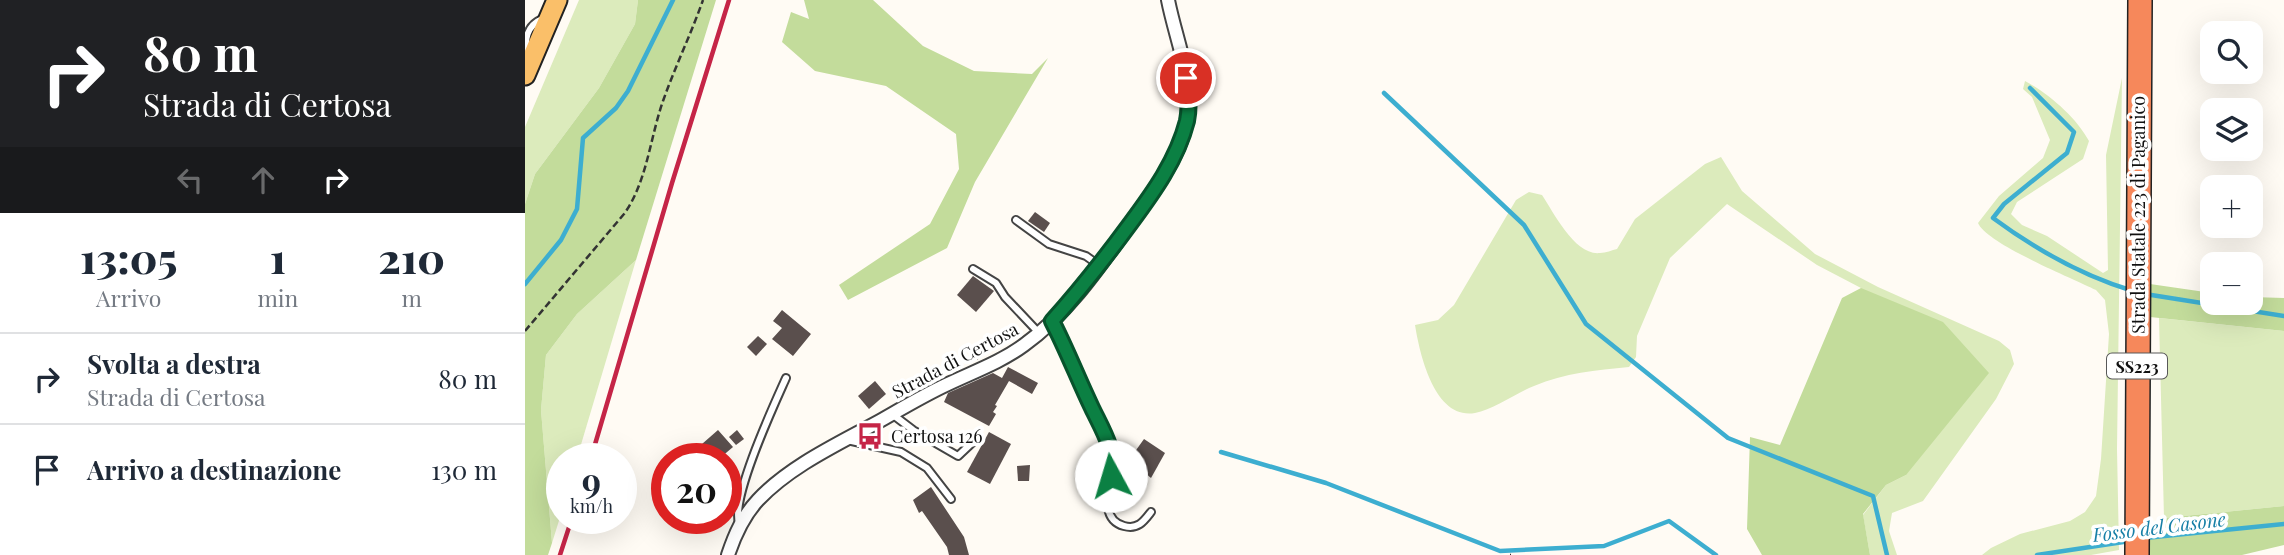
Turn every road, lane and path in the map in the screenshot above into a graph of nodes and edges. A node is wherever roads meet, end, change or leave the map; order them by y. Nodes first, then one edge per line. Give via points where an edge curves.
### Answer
1 (703, 0) edge
2 (1168, 0) edge
3 (2140, 2) edge
4 (554, 7) edge
5 (526, 72) edge
6 (1017, 220) dead end
7 (1100, 266) junction
8 (973, 269) dead end
9 (1052, 321) junction
10 (525, 331) edge
11 (1039, 333) junction
12 (786, 378) dead end
13 (892, 414) junction
14 (977, 439) dead end
15 (845, 440) junction
16 (742, 491) edge
17 (951, 499) dead end
18 (1151, 512) dead end
19 (742, 522) edge
20 (736, 534) edge
21 (728, 555) edge
22 (2137, 555) edge

1 - 10 path via 667,90 631,202
2 - 7 street, Strada di Certosa via 1186,78 1187,121 1164,175
3 - 22 highway, Strada Statale 223 di Paganico / SS223
4 - 5 main road
6 - 7 lane via 1049,244 1086,256
7 - 9 street, Strada di Certosa
8 - 11 lane via 996,283
9 - 11 street, Strada di Certosa
9 - 18 lane via 1111,455 1108,507 1123,526 1142,525
11 - 13 street, Strada di Certosa via 1009,354
12 - 16 lane
13 - 14 lane via 958,456
13 - 15 street, Strada di Certosa
15 - 17 lane via 901,452 927,468
15 - 19 street, Strada di Certosa via 767,491
20 - 21 street, Strada di Certosa

